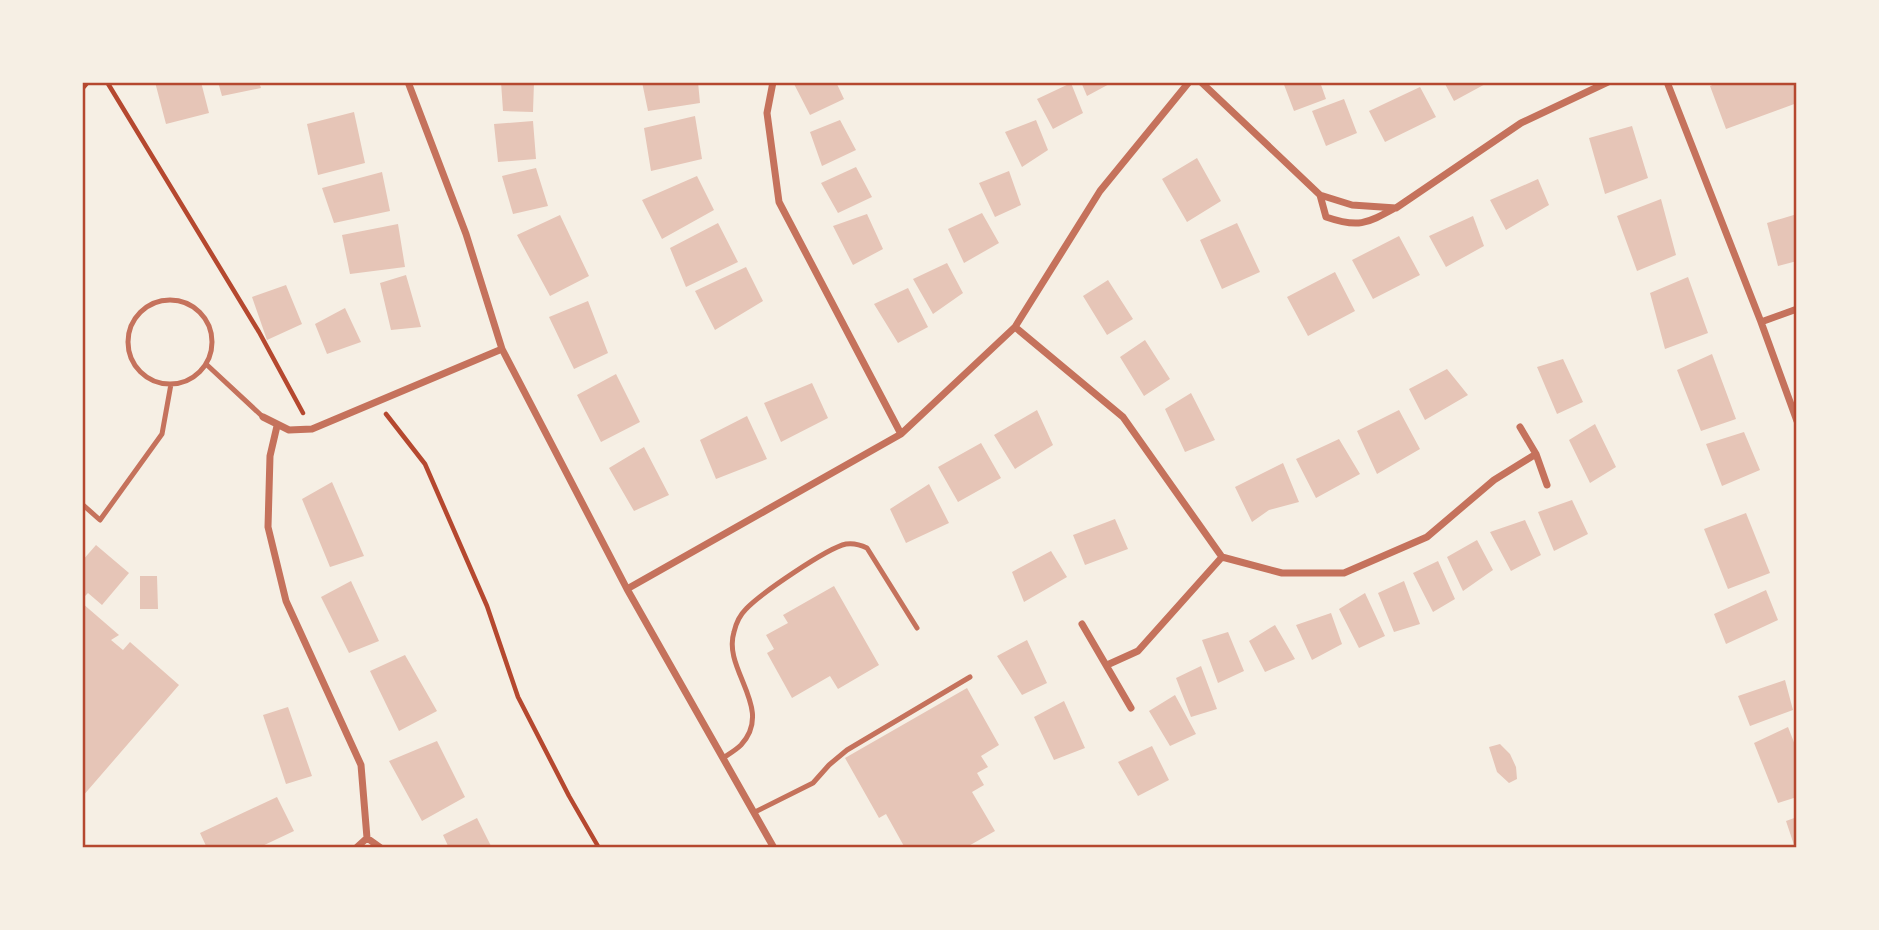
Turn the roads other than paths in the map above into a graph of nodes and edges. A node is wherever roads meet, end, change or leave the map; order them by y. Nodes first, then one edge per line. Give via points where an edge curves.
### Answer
1 (408, 82) edge
2 (773, 82) edge
3 (1189, 82) edge
4 (1200, 82) edge
5 (1608, 82) edge
6 (1667, 82) edge
7 (1320, 195) junction
8 (1396, 208) junction
9 (1797, 309) edge
10 (1761, 322) junction
11 (1015, 327) junction
12 (502, 349) junction
13 (206, 364) junction
14 (171, 384) junction
15 (262, 417) joint
16 (1797, 421) edge
17 (277, 426) junction
18 (1520, 427) dead end
19 (901, 434) junction
20 (1535, 454) junction
21 (1547, 485) dead end
22 (82, 504) edge
23 (1222, 557) junction
24 (626, 589) junction
25 (1082, 624) dead end
26 (918, 628) dead end
27 (1107, 665) junction
28 (970, 677) dead end
29 (1130, 708) dead end
30 (723, 758) junction
31 (755, 812) junction
32 (367, 838) junction
33 (356, 848) edge
34 (381, 848) edge
35 (774, 848) edge

1 - 12 street via 466,234
2 - 19 street via 766,113 779,202
3 - 11 street via 1100,191
4 - 7 street
5 - 8 street via 1521,122
6 - 10 street
7 - 8 street via 1352,205
7 - 8 street via 1326,217 1349,225 1371,221
9 - 10 street
10 - 16 street
11 - 19 street
11 - 23 street via 1123,417
12 - 17 street via 312,429
12 - 24 street
13 - 14 lane via 185,381
13 - 14 lane via 212,338 200,313 176,300 149,305 131,326 130,353 145,375
13 - 15 lane
14 - 22 lane via 162,434 100,520
15 - 17 street
17 - 32 street via 270,456 268,527 286,601 361,765
18 - 20 street
19 - 24 street
20 - 21 street
20 - 23 street via 1494,480 1427,537 1344,573 1282,573
23 - 27 street via 1138,650
24 - 30 street
25 - 27 street
26 - 30 lane via 867,548 845,544 806,564 739,617 732,648 749,693 751,725 741,745
27 - 29 street
28 - 31 lane via 847,750 813,783
30 - 31 street
31 - 35 street
32 - 33 street
32 - 34 street

